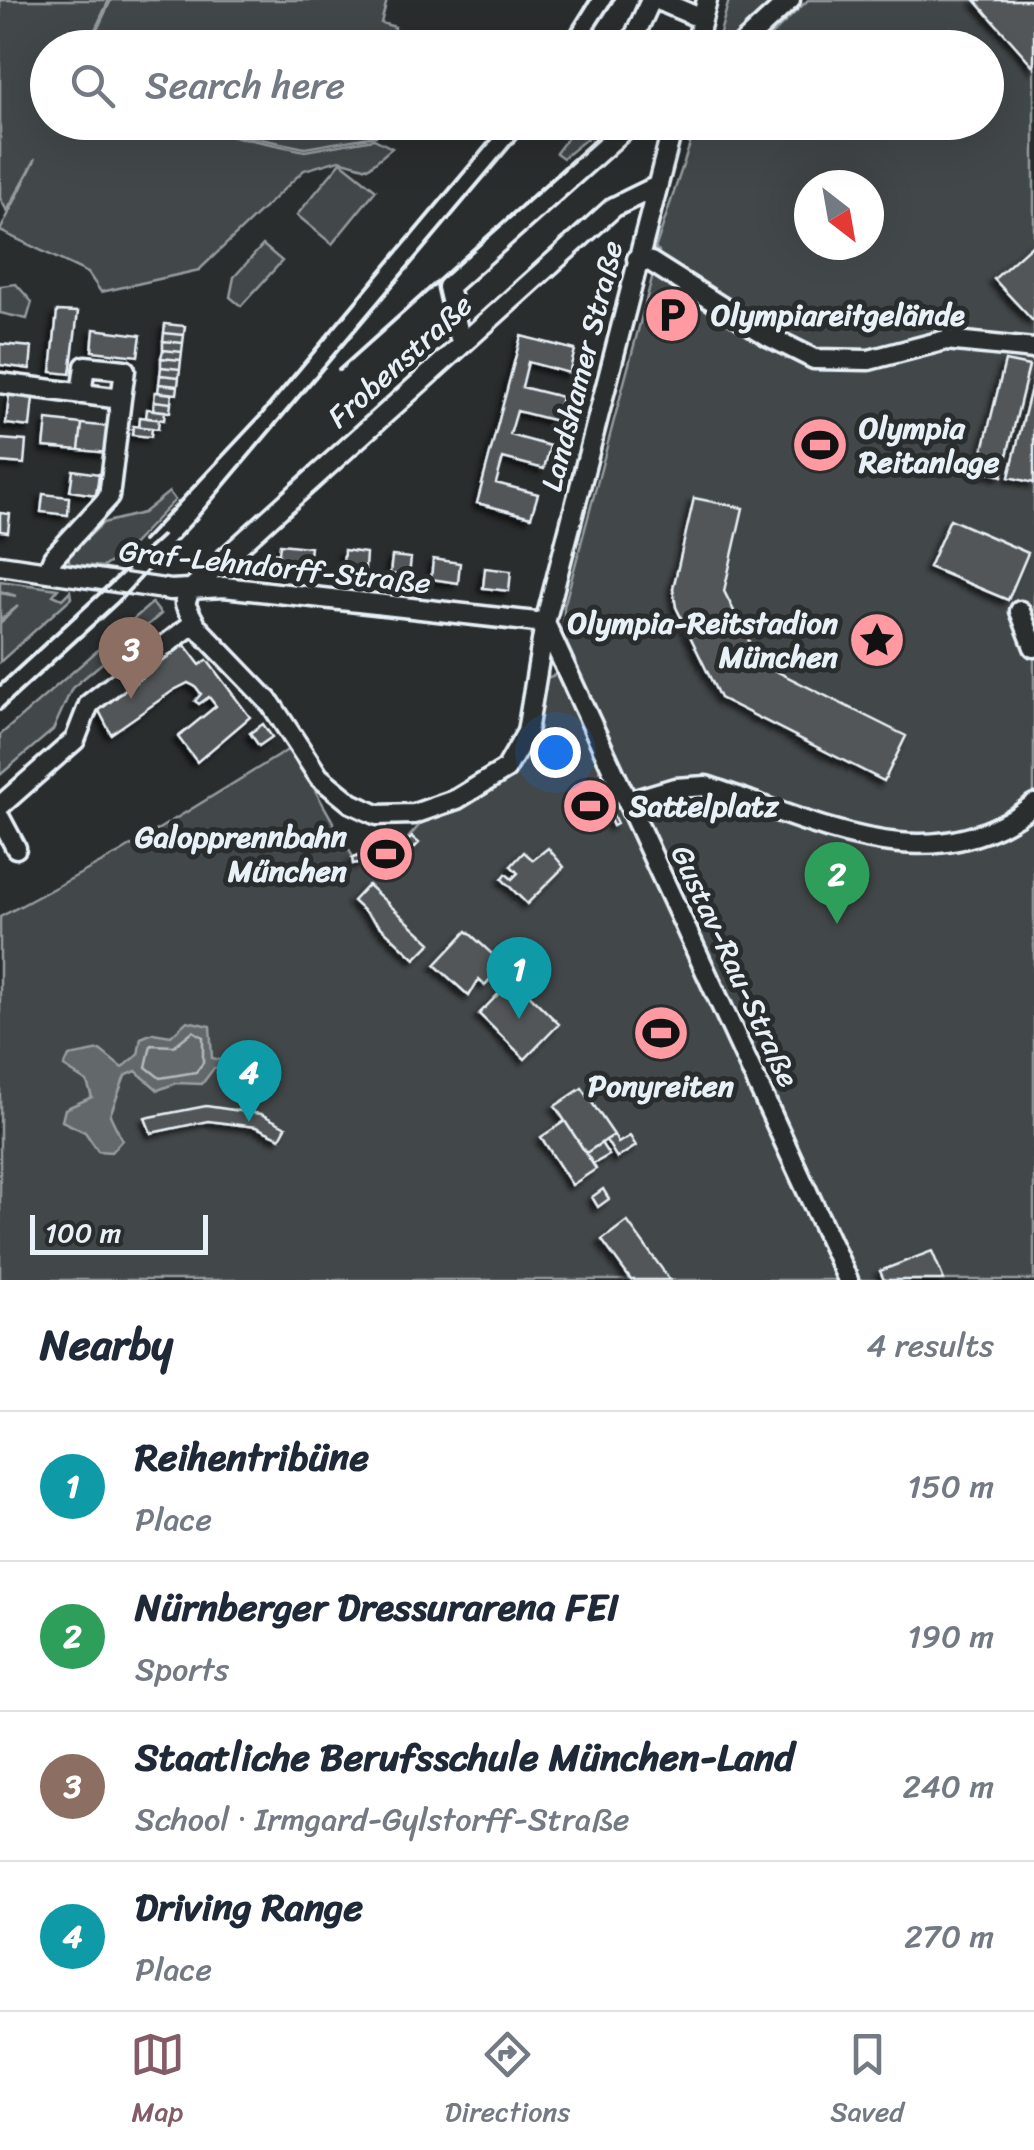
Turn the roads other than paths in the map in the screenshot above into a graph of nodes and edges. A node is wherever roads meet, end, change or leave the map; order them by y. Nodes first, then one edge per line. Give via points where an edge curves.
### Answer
1 (655, 0) edge
2 (790, 0) edge
3 (705, 9) edge
4 (639, 30) edge
5 (758, 30) edge
6 (613, 140) edge
7 (669, 140) edge
8 (657, 186) junction
9 (637, 260) junction
10 (1034, 331) edge
11 (460, 343) junction
12 (1027, 348) edge
13 (0, 383) edge
14 (81, 394) junction
15 (121, 399) junction
16 (0, 565) edge
17 (48, 570) junction
18 (190, 590) junction
19 (1020, 611) dead end
20 (545, 623) junction
21 (195, 625) junction
22 (1034, 647) edge
23 (628, 802) junction
24 (1034, 804) edge
25 (0, 806) edge
26 (0, 818) edge
27 (16, 848) dead end
28 (848, 1280) edge

1 - 3 street
1 - 4 street
2 - 5 street
6 - 11 street via 448,286
7 - 8 street, Landshamer Straße
8 - 9 street, Landshamer Straße
8 - 11 street, Frobenstraße via 614,207
9 - 12 street via 652,262 763,344 814,358 870,360 946,340
9 - 20 street, Landshamer Straße
10 - 12 street
11 - 18 street, Frobenstraße
13 - 14 street
14 - 15 street
14 - 15 street via 85,366 124,370
15 - 17 street via 110,497
16 - 17 street, Graf-Lehndorff-Straße
17 - 18 street, Graf-Lehndorff-Straße
18 - 20 street, Graf-Lehndorff-Straße via 224,587
18 - 21 street via 186,604
19 - 22 street
20 - 21 street, Landshamer Straße via 528,732 506,769 458,799 414,814 378,815 319,777 271,704
20 - 23 street, Gustav-Rau-Straße
21 - 25 street via 89,704 75,740
23 - 24 street via 706,786 901,846 965,842 1007,825
23 - 28 street, Gustav-Rau-Straße
26 - 27 street

